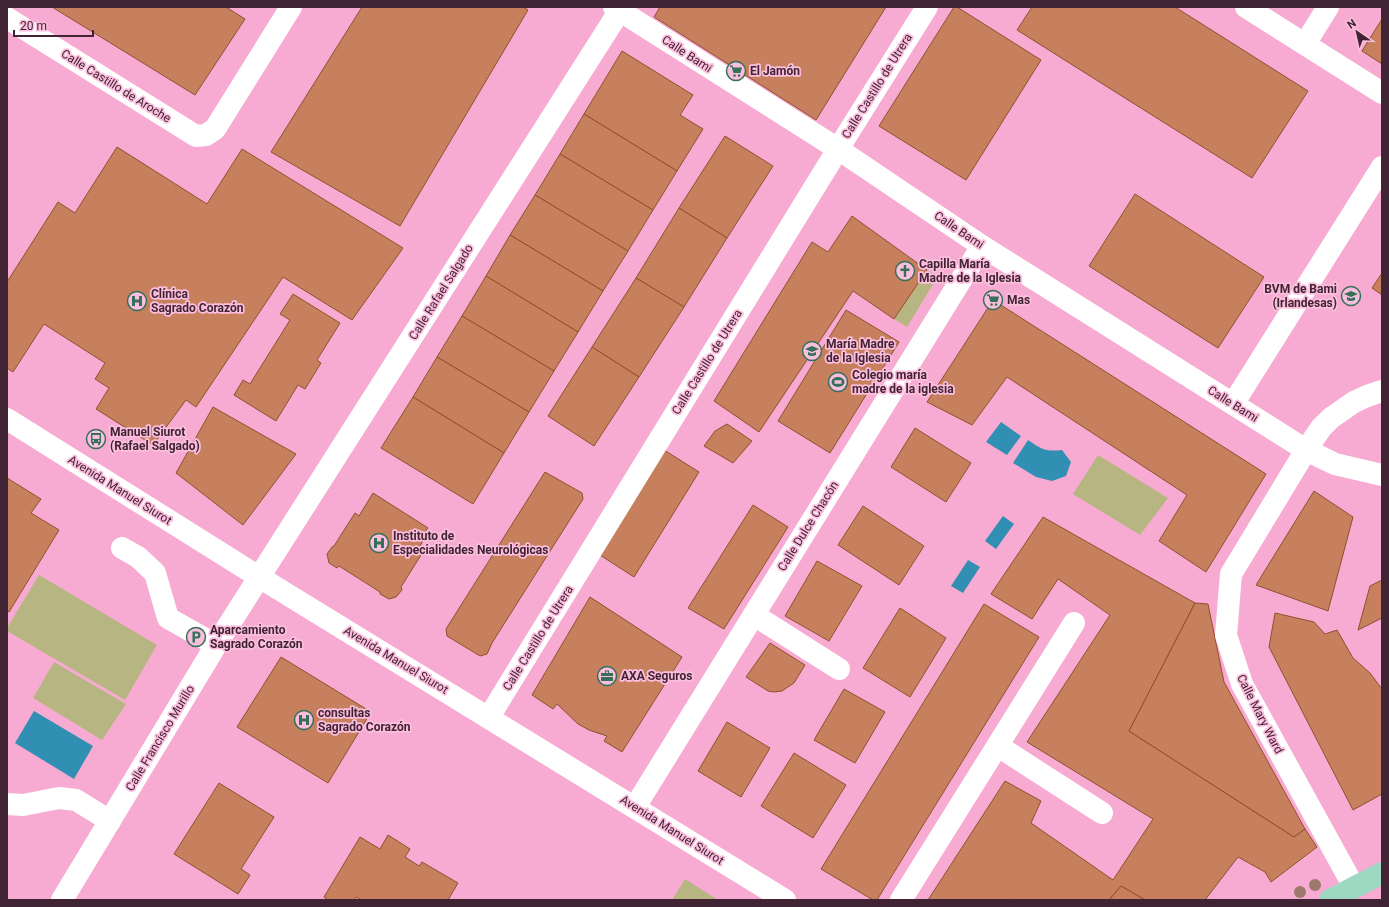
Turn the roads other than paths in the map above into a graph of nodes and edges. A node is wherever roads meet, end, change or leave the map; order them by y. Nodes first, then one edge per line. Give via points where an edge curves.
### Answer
1 (291, 7) edge
2 (927, 7) edge
3 (1246, 7) edge
4 (1328, 7) edge
5 (619, 8) edge
6 (7, 18) edge
7 (1305, 44) junction
8 (1382, 93) edge
9 (838, 149) junction
10 (1382, 167) edge
11 (982, 246) junction
12 (1382, 391) edge
13 (1233, 404) junction
14 (7, 419) edge
15 (1306, 450) junction
16 (1382, 475) edge
17 (122, 548) dead end
18 (259, 577) junction
19 (754, 615) junction
20 (1074, 623) dead end
21 (216, 645) junction
22 (839, 669) dead end
23 (489, 717) junction
24 (998, 746) junction
25 (7, 804) edge
26 (635, 807) junction
27 (1102, 813) dead end
28 (110, 821) junction
29 (1382, 873) edge
30 (1351, 894) edge
31 (62, 900) edge
32 (785, 900) edge
33 (901, 900) edge
34 (1330, 900) edge

1 - 6 street, Calle Castillo de Aroche via 215,129 206,135 196,136
2 - 9 street, Calle Castillo de Utrera
3 - 7 street
4 - 7 street
5 - 9 street, Calle Bami
5 - 18 street, Calle Rafael Salgado
7 - 8 street
9 - 11 street, Calle Bami
9 - 23 street, Calle Castillo de Utrera
10 - 13 street
11 - 13 street, Calle Bami
11 - 19 street, Calle Dulce Chacón
12 - 15 street, Calle Mary Ward via 1354,402 1337,414 1321,428
13 - 15 street, Calle Bami
14 - 18 street, Avenida Manuel Siurot
15 - 16 street, Calle Bami via 1335,464
15 - 30 street, Calle Mary Ward via 1231,574 1226,635 1242,684
17 - 21 street via 138,557 155,573 168,618
18 - 21 street, Calle Francisco Murillo
18 - 23 street, Avenida Manuel Siurot
19 - 22 street
19 - 26 street, Calle Dulce Chacón
20 - 24 street
21 - 28 street, Calle Francisco Murillo
23 - 26 street, Avenida Manuel Siurot
24 - 27 street
24 - 33 street
25 - 28 street via 23,805 59,798 76,800
26 - 32 street, Avenida Manuel Siurot
28 - 31 street, Calle Francisco Murillo
29 - 30 main road
30 - 34 main road

